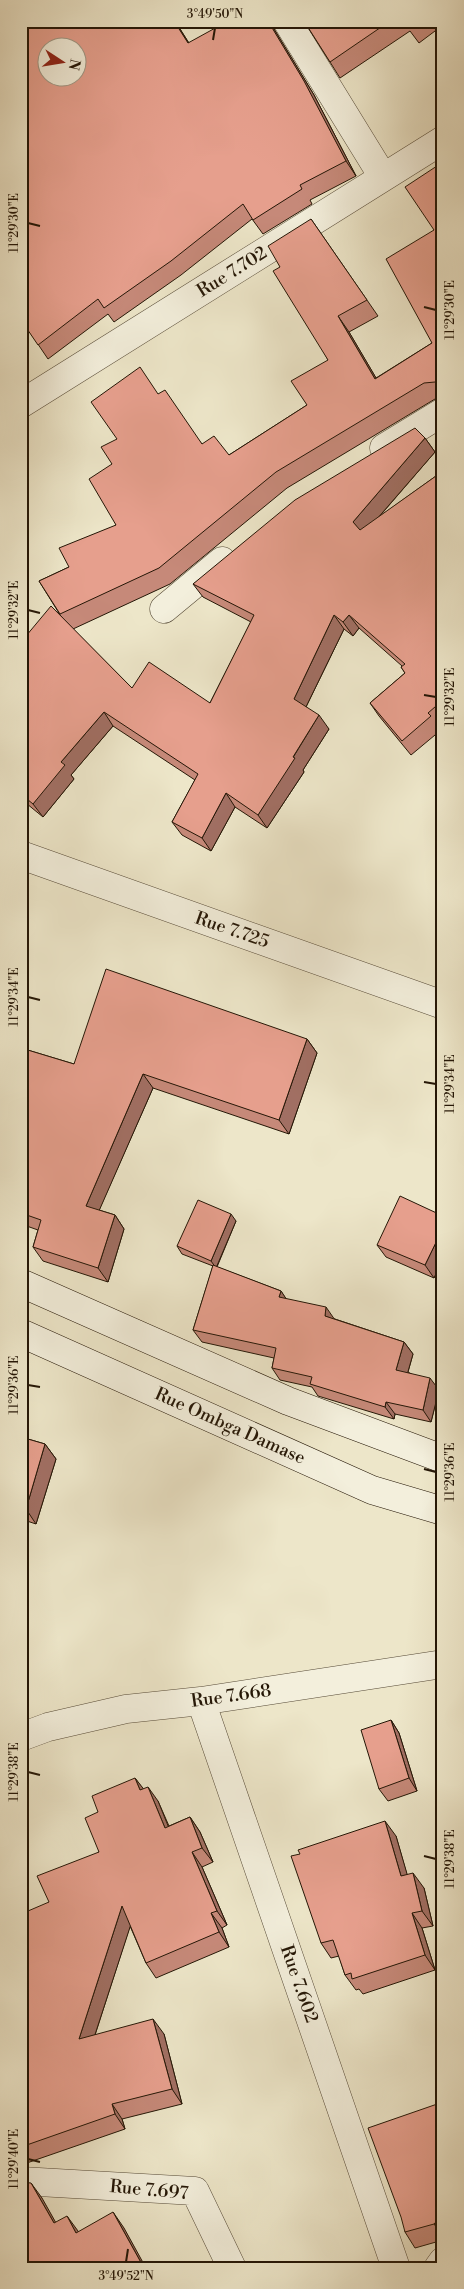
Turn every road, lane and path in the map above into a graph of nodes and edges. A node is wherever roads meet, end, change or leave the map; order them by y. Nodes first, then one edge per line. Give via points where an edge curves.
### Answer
1 (287, 21) edge
2 (443, 140) edge
3 (383, 178) junction
4 (21, 404) edge
5 (443, 412) edge
6 (361, 462) edge
7 (244, 543) edge
8 (164, 609) dead end
9 (21, 855) edge
10 (439, 996) edge
11 (21, 1283) edge
12 (21, 1333) edge
13 (443, 1459) edge
14 (443, 1511) edge
15 (443, 1664) edge
16 (201, 1701) junction
17 (21, 1737) edge
18 (21, 2181) edge
19 (443, 2261) edge
20 (232, 2268) edge
21 (396, 2268) edge
22 (438, 2268) edge

1 - 3 street
2 - 3 street, Rue 7.702
3 - 4 street, Rue 7.702
5 - 6 street
7 - 8 street
9 - 10 street, Rue 7.725
11 - 13 street via 288,1401
12 - 14 street, Rue Ombga Damase via 372,1490
15 - 16 street, Rue 7.668
16 - 17 street, Rue 7.668 via 126,1709 48,1727
16 - 21 street, Rue 7.602
18 - 20 street, Rue 7.697 via 195,2191
19 - 22 street

